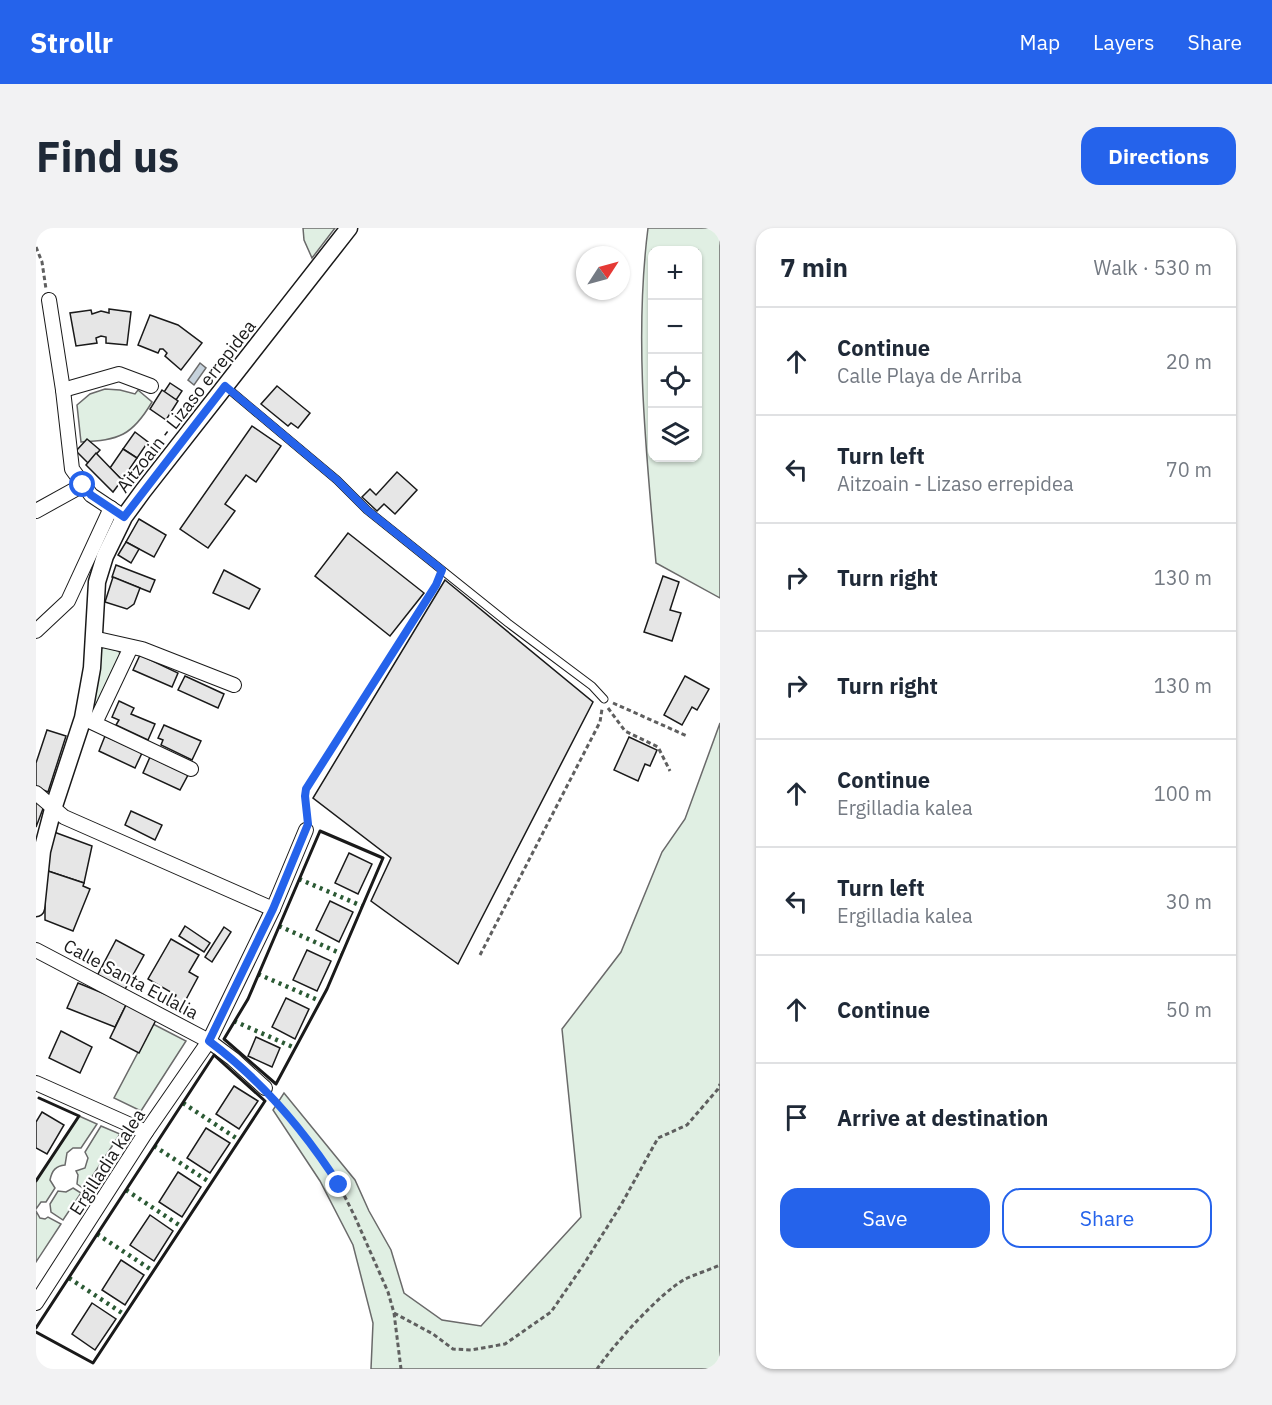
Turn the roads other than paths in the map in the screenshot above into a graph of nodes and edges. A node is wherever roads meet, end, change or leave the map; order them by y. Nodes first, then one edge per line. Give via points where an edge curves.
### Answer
1 (349, 228) edge
2 (49, 300) road end
3 (151, 386) dead end
4 (225, 386) junction
5 (63, 390) junction
6 (83, 485) junction
7 (36, 511) edge
8 (118, 513) junction
9 (36, 631) edge
10 (93, 638) junction
11 (131, 647) junction
12 (234, 685) dead end
13 (603, 699) road end
14 (89, 721) junction
15 (191, 769) dead end
16 (36, 793) edge
17 (53, 810) junction
18 (306, 830) road end
19 (36, 908) edge
20 (273, 909) junction
21 (36, 950) edge
22 (209, 1041) junction
23 (36, 1083) edge
24 (265, 1088) road end
25 (146, 1132) junction
26 (36, 1303) edge

1 - 4 street, Aitzoain - Lizaso errepidea
2 - 5 street
3 - 5 street via 119,374
4 - 8 street, Aitzoain - Lizaso errepidea
4 - 13 lane via 367,510 592,686
5 - 6 street via 72,470
6 - 7 street
6 - 8 street
8 - 9 street via 68,601
8 - 10 street, Aitzoain - Lizaso errepidea via 97,582
10 - 11 street
10 - 14 street, Aitzoain - Lizaso errepidea
11 - 12 street
11 - 14 street
14 - 15 street
14 - 17 street, Aitzoain - Lizaso errepidea
16 - 17 street
17 - 19 street, Aitzoain - Lizaso errepidea via 42,851
17 - 20 street
18 - 20 street, Ergilladia kalea
20 - 22 street, Ergilladia kalea
21 - 22 street, Calle Santa Eulalia
22 - 24 street
22 - 25 street, Ergilladia kalea
23 - 25 street
25 - 26 street, Ergilladia kalea

